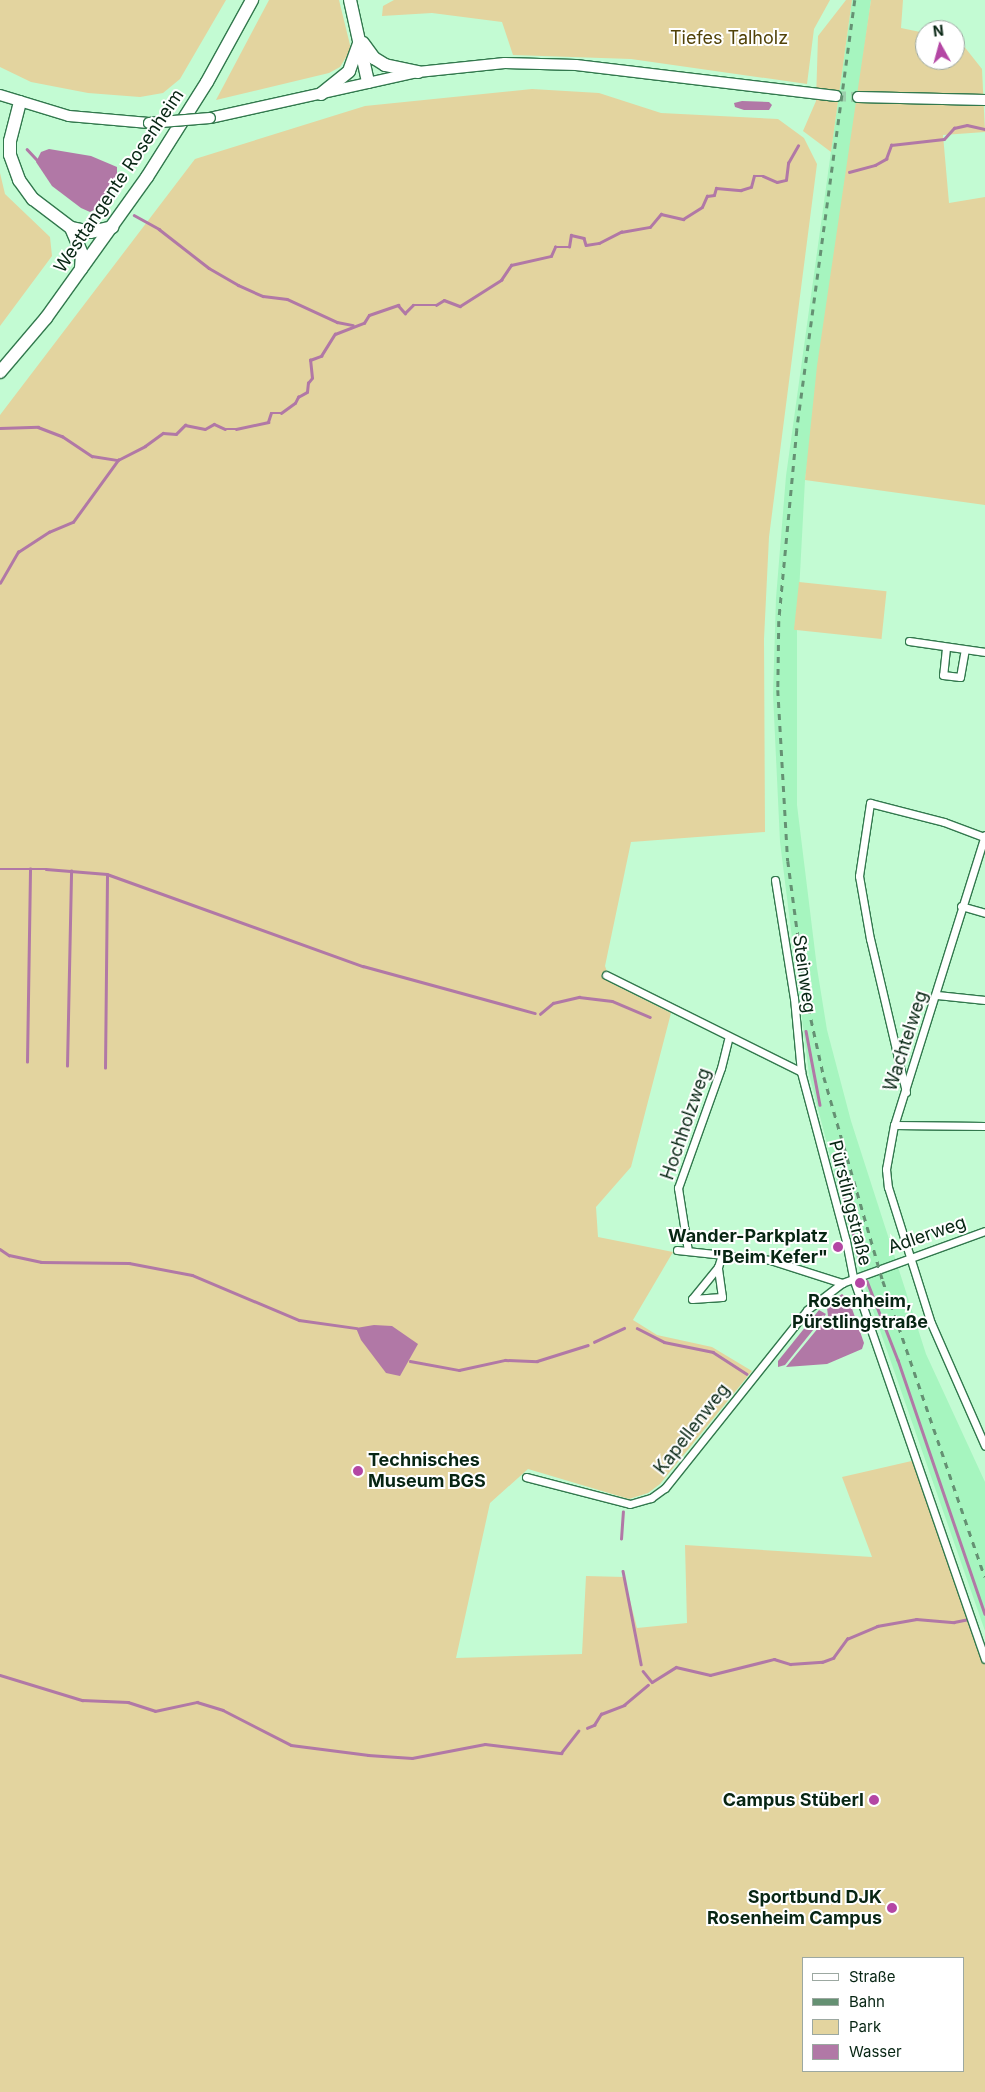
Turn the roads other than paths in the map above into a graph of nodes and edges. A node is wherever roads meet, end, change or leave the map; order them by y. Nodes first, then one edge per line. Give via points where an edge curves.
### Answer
1 (252, 0) edge
2 (350, 0) edge
3 (360, 38) junction
4 (418, 72) junction
5 (368, 82) junction
6 (321, 94) junction
7 (0, 95) edge
8 (836, 96) tunnel mouth
9 (858, 97) tunnel mouth
10 (985, 100) edge
11 (20, 102) junction
12 (112, 227) junction
13 (71, 228) junction
14 (81, 269) junction
15 (0, 372) edge
16 (909, 642) dead end
17 (946, 648) junction
18 (964, 650) junction
19 (985, 652) edge
20 (985, 836) edge
21 (775, 880) dead end
22 (961, 906) junction
23 (985, 913) edge
24 (606, 975) dead end
25 (937, 995) junction
26 (985, 1000) edge
27 (729, 1037) junction
28 (801, 1072) junction
29 (906, 1092) junction
30 (894, 1125) junction
31 (985, 1126) edge
32 (985, 1230) edge
33 (677, 1250) dead end
34 (688, 1251) junction
35 (722, 1255) junction
36 (909, 1258) junction
37 (718, 1267) junction
38 (853, 1278) junction
39 (842, 1283) junction
40 (985, 1446) edge
41 (526, 1476) dead end
42 (985, 1659) edge

1 - 12 highway, Westtangente Rosenheim via 207,82
2 - 3 highway
3 - 4 highway via 374,58 385,65
3 - 5 highway
3 - 6 highway via 349,71
4 - 5 street
4 - 8 street via 505,63 576,65
5 - 6 street
6 - 11 street, bridge via 210,118 150,123 69,116
7 - 11 street
9 - 10 street
11 - 13 highway via 10,141 10,155 19,180 33,199
12 - 13 highway via 91,232
12 - 14 highway, Westtangente Rosenheim
13 - 14 highway via 82,254
14 - 15 highway, Westtangente Rosenheim
16 - 17 street
17 - 18 street
17 - 18 street via 943,676 960,677
18 - 19 street
20 - 22 street, Wachtelweg
20 - 29 street via 870,803 860,876 870,939
21 - 28 street, Steinweg via 794,998
22 - 23 street
22 - 25 street, Wachtelweg
24 - 27 street
25 - 26 street
25 - 29 street, Wachtelweg
27 - 28 street
27 - 34 street, Hochholzweg via 678,1188
28 - 38 street, Pürstlingstraße via 846,1240
29 - 30 street, Wachtelweg
30 - 31 street
30 - 36 street, Wachtelweg via 886,1169 888,1187
32 - 36 street, Adlerweg
33 - 34 street
34 - 35 street
35 - 37 street
35 - 39 street via 770,1260
36 - 38 street, Adlerweg
36 - 40 street, Wachtelweg via 952,1374
37 - 37 street via 722,1297 692,1299 702,1286
38 - 39 street, Adlerweg
38 - 42 street, Pürstlingstraße
39 - 41 street, Kapellenweg via 806,1310 675,1475 651,1498 630,1504

